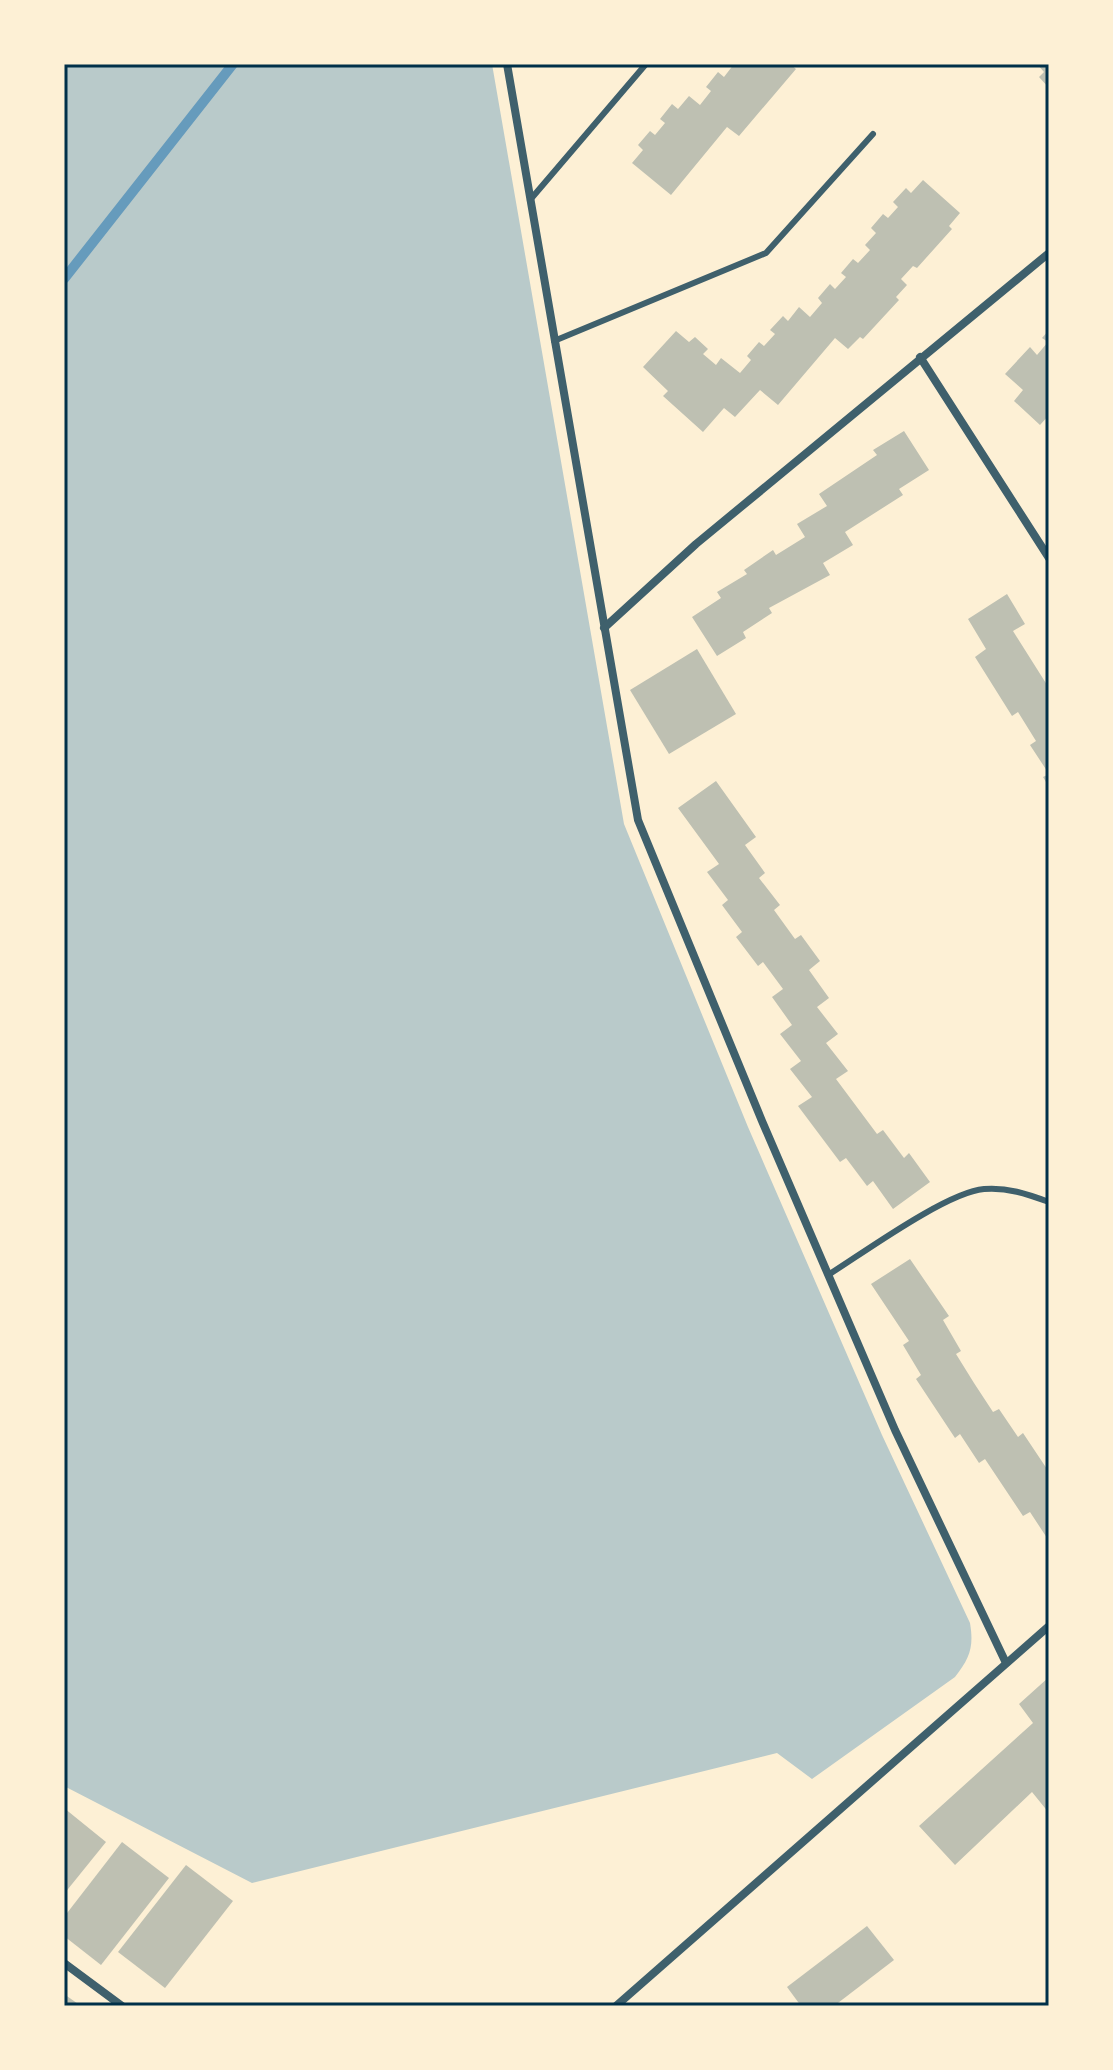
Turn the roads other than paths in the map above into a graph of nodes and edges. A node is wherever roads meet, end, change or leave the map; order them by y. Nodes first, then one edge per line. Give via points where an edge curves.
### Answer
1 (507, 64) edge
2 (646, 64) edge
3 (873, 134) dead end
4 (530, 200) junction
5 (1049, 253) edge
6 (554, 341) junction
7 (920, 357) junction
8 (1049, 558) edge
9 (604, 628) junction
10 (1049, 1202) edge
11 (828, 1275) junction
12 (1049, 1626) edge
13 (1006, 1663) junction
14 (64, 1963) edge
15 (122, 2006) edge
16 (616, 2006) edge

1 - 4 street
2 - 4 lane
3 - 6 lane via 766,253
4 - 6 street
5 - 7 street
6 - 9 street
7 - 8 street
7 - 9 street
9 - 11 street via 638,820
10 - 11 lane via 1008,1189 980,1189 952,1200
11 - 13 street
12 - 13 street
13 - 16 street
14 - 15 street

